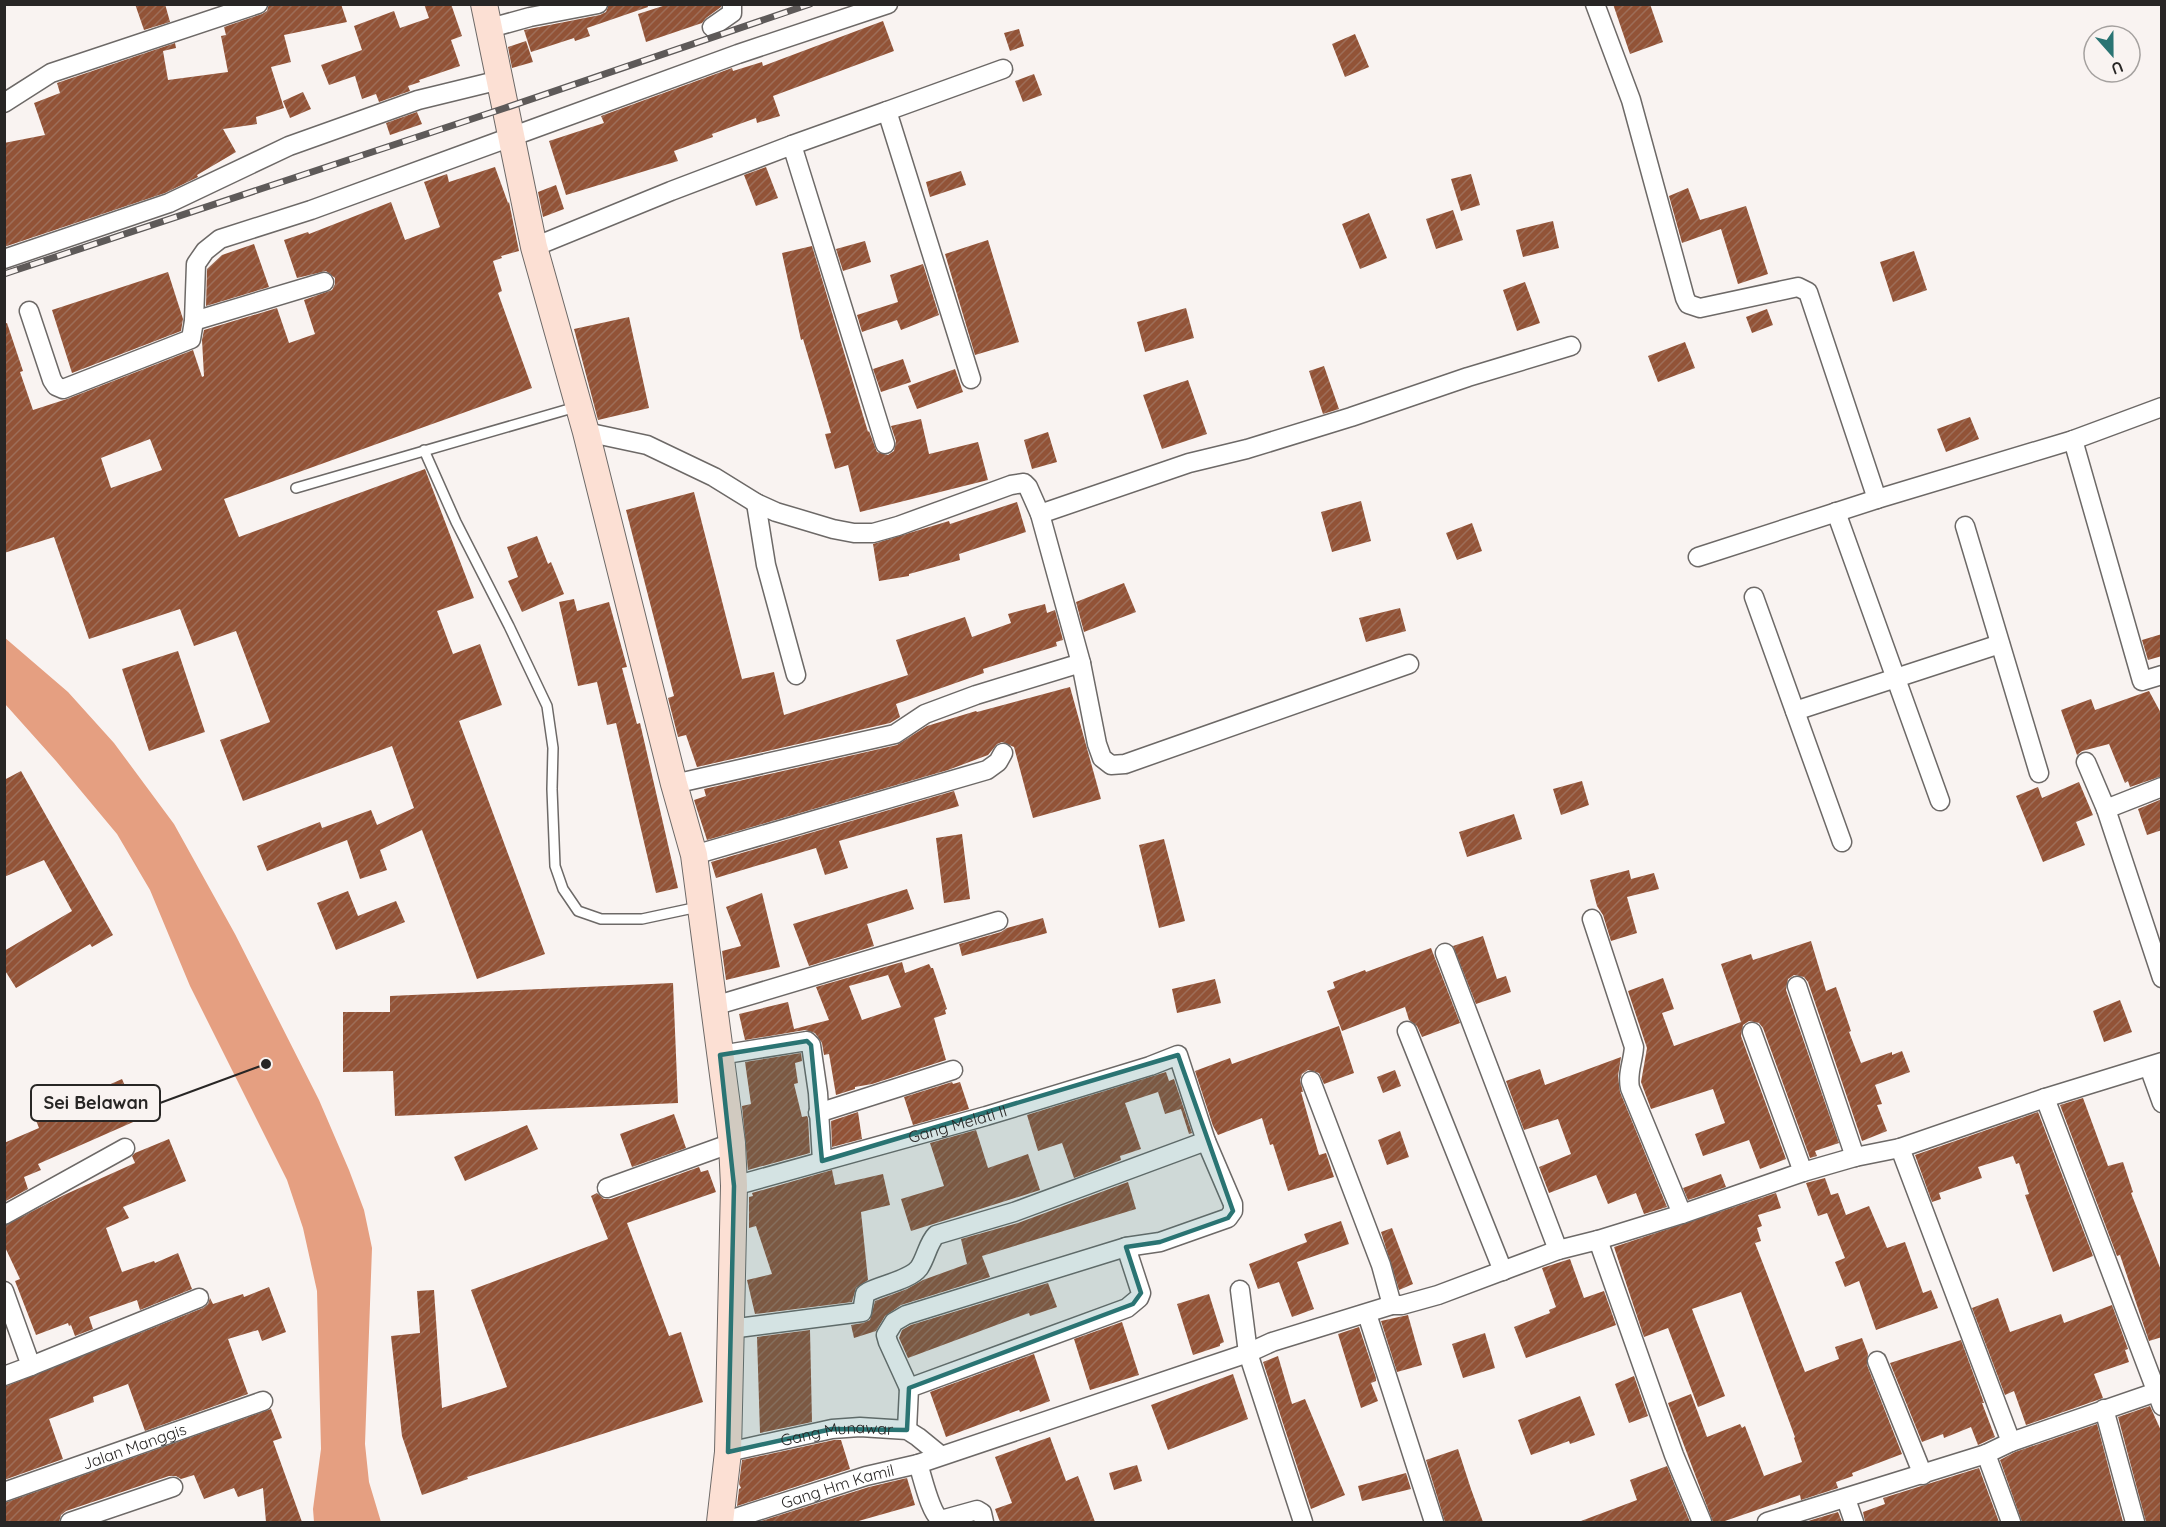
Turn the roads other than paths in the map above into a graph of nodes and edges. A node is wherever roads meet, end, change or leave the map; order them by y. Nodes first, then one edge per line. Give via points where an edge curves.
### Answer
1 (258, 4) edge
2 (598, 4) edge
3 (732, 4) edge
4 (888, 4) edge
5 (1596, 4) edge
6 (487, 16) edge
7 (712, 27) dead end
8 (1003, 69) dead end
9 (500, 80) junction
10 (4, 103) edge
11 (887, 111) junction
12 (511, 138) junction
13 (792, 145) junction
14 (534, 247) junction
15 (4, 259) edge
16 (324, 282) dead end
17 (29, 311) dead end
18 (194, 321) junction
19 (1570, 346) dead end
20 (971, 379) dead end
21 (2162, 406) edge
22 (578, 407) junction
23 (586, 432) junction
24 (2073, 440) junction
25 (885, 444) dead end
26 (424, 450) junction
27 (296, 488) dead end
28 (1877, 498) junction
29 (756, 503) junction
30 (1836, 512) junction
31 (1040, 514) junction
32 (1965, 526) dead end
33 (1698, 557) dead end
34 (1754, 597) dead end
35 (2000, 644) junction
36 (1081, 663) junction
37 (1409, 664) dead end
38 (796, 675) dead end
39 (2162, 675) edge
40 (1896, 677) junction
41 (1795, 711) junction
42 (1003, 753) dead end
43 (2086, 762) dead end
44 (2039, 773) dead end
45 (674, 784) junction
46 (2162, 787) edge
47 (1940, 801) dead end
48 (2106, 809) junction
49 (1842, 842) dead end
50 (694, 855) junction
51 (702, 906) junction
52 (1592, 919) dead end
53 (998, 921) dead end
54 (2155, 942) edge
55 (1445, 953) dead end
56 (2162, 978) edge
57 (1797, 986) dead end
58 (714, 1005) junction
59 (1407, 1031) dead end
60 (1752, 1032) dead end
61 (720, 1055) junction
62 (2155, 1065) edge
63 (953, 1070) dead end
64 (1311, 1081) dead end
65 (2045, 1098) junction
66 (2162, 1103) edge
67 (818, 1113) junction
68 (1206, 1141) junction
69 (732, 1143) junction
70 (125, 1148) dead end
71 (1900, 1148) junction
72 (1855, 1157) junction
73 (822, 1161) junction
74 (1803, 1172) junction
75 (734, 1186) junction
76 (607, 1188) dead end
77 (1682, 1214) junction
78 (4, 1215) edge
79 (1598, 1240) junction
80 (1126, 1247) junction
81 (1558, 1250) junction
82 (1503, 1271) junction
83 (1240, 1290) dead end
84 (4, 1292) edge
85 (199, 1298) dead end
86 (1392, 1305) junction
87 (1367, 1314) junction
88 (730, 1329) junction
89 (1248, 1353) junction
90 (1877, 1361) dead end
91 (32, 1366) junction
92 (4, 1376) edge
93 (909, 1388) junction
94 (2160, 1396) edge
95 (263, 1401) dead end
96 (2104, 1409) junction
97 (907, 1431) junction
98 (2011, 1442) junction
99 (728, 1452) junction
100 (1986, 1454) junction
101 (940, 1455) junction
102 (918, 1464) junction
103 (1923, 1475) junction
104 (173, 1486) dead end
105 (4, 1492) edge
106 (1846, 1499) junction
107 (70, 1522) edge
108 (721, 1522) edge
109 (984, 1522) edge
110 (1303, 1522) edge
111 (1434, 1522) edge
112 (1702, 1522) edge
113 (1767, 1522) edge
114 (1854, 1522) edge
115 (2011, 1522) edge
116 (2135, 1522) edge

1 - 10 street via 51,73
2 - 6 street via 530,17
3 - 7 street via 732,13
4 - 12 street via 738,54
5 - 28 street via 1631,100 1688,304 1701,308 1798,287 1808,292
6 - 9 street
8 - 11 street
9 - 12 street
9 - 15 street via 418,100 289,146 169,203
11 - 13 street
11 - 20 street
12 - 14 street
12 - 18 street via 220,239 196,264
13 - 14 street
13 - 25 street
14 - 22 street
16 - 18 street
17 - 18 street via 52,380 63,389 191,339
19 - 31 street via 1330,424 1189,463
21 - 24 street
22 - 23 street
22 - 26 lane
23 - 29 street via 647,445 714,477
23 - 45 street
24 - 28 street
24 - 39 street via 2142,681
26 - 27 lane
26 - 51 lane via 547,706 553,748 555,866 563,889 578,911 602,919 642,919
28 - 30 street
29 - 31 street via 833,529 873,533 1024,483
29 - 38 street via 766,565
30 - 33 street
30 - 40 street
31 - 36 street
32 - 35 street
34 - 41 street
35 - 40 street
35 - 44 street
36 - 37 street via 1097,744 1102,758 1111,765 1125,764
36 - 45 street via 976,694 925,714 896,734
40 - 41 street
40 - 47 street
41 - 49 street
42 - 50 street via 987,770
43 - 48 street
45 - 50 street
46 - 48 street
48 - 54 street
50 - 51 street
51 - 58 street
52 - 77 street via 1634,1047 1630,1088
53 - 58 street
54 - 56 street
55 - 81 street
57 - 72 street
58 - 61 street
59 - 82 street
60 - 74 street
61 - 67 street via 807,1041 813,1051
61 - 69 street
62 - 65 street, Gang Hm Kamil
62 - 66 street
63 - 67 street
64 - 86 street via 1381,1265
65 - 71 street, Gang Hm Kamil
65 - 94 street
67 - 73 street
68 - 73 street, Gang Melati II via 1178,1055 986,1116
68 - 80 street via 1233,1204 1228,1218 1160,1242
68 - 88 street via 1014,1212 936,1235 917,1271 867,1292 862,1312
69 - 75 street
69 - 76 street
70 - 78 street
71 - 72 street, Gang Hm Kamil
71 - 98 street
72 - 74 street, Gang Hm Kamil
73 - 75 street, Gang Melati II
74 - 77 street, Gang Hm Kamil
75 - 88 street
77 - 79 street, Gang Hm Kamil
79 - 81 street, Gang Hm Kamil
79 - 112 street via 1674,1455
80 - 93 street via 1141,1293 1133,1304
80 - 93 street via 894,1322 886,1335
81 - 82 street, Gang Hm Kamil
82 - 86 street, Gang Hm Kamil via 1438,1295
83 - 89 street
84 - 91 street
85 - 91 street
86 - 87 street, Gang Hm Kamil
87 - 89 street, Gang Hm Kamil
87 - 111 street
88 - 99 street
89 - 101 street, Gang Hm Kamil
89 - 110 street
90 - 103 street
91 - 92 street
93 - 97 street
94 - 96 street
95 - 105 street, Jalan Manggis
96 - 98 street
96 - 116 street
97 - 99 street, Gang Munawar via 832,1429
97 - 101 street, Gang Munawar
98 - 100 street
99 - 108 street
100 - 103 street
100 - 115 street
101 - 102 street, Gang Hm Kamil
102 - 108 street, Gang Hm Kamil via 866,1476
102 - 109 street via 938,1519 979,1511
103 - 106 street
104 - 107 street
106 - 113 street
106 - 114 street

